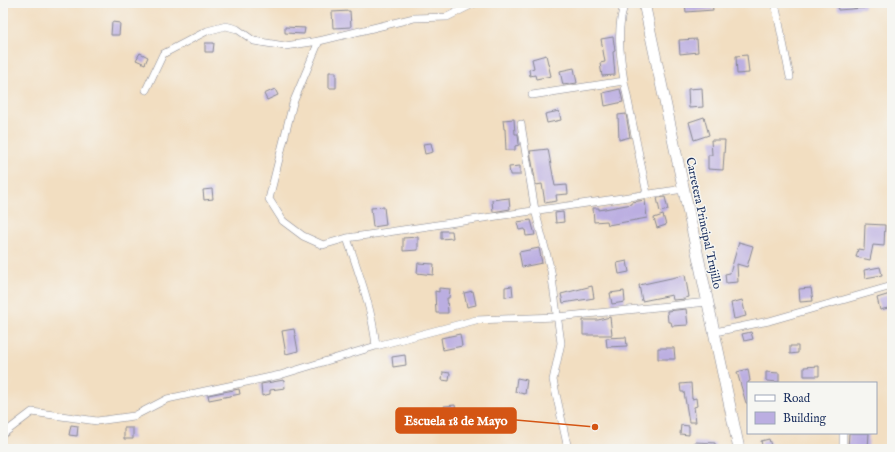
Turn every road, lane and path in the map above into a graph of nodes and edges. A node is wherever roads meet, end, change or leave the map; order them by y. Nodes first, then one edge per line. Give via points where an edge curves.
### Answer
1 (475, 3) edge
2 (625, 3) edge
3 (644, 3) edge
4 (775, 3) edge
5 (319, 41) junction
6 (790, 77) dead end
7 (624, 81) junction
8 (146, 90) dead end
9 (532, 95) dead end
10 (521, 124) dead end
11 (684, 189) junction
12 (647, 194) junction
13 (536, 210) junction
14 (347, 238) junction
15 (892, 286) edge
16 (708, 302) junction
17 (557, 317) junction
18 (715, 332) junction
19 (376, 346) junction
20 (3, 434) edge
21 (843, 434) edge
22 (568, 449) edge
23 (739, 449) edge
24 (843, 449) edge

1 - 5 street via 447,17 414,18
2 - 7 street via 621,13 619,49
3 - 11 main road, Carretera Principal Trujillo
4 - 6 street
5 - 8 street via 285,46 254,41 236,29 226,26 207,31 163,54
5 - 14 street via 293,103 269,199 283,221 303,236 323,245
7 - 9 street
7 - 12 street
10 - 13 street
11 - 12 street
11 - 16 main road, Carretera Principal Trujillo
12 - 13 street
13 - 14 street
13 - 17 street via 551,271
14 - 19 street via 366,293
15 - 18 street via 769,322
16 - 17 street
16 - 18 main road, Carretera Principal Trujillo
17 - 19 street via 476,320
17 - 22 street via 561,343 553,380
18 - 23 main road, Carretera Principal Trujillo
19 - 20 street via 280,375 167,399 134,416 97,421 32,412
21 - 24 street

